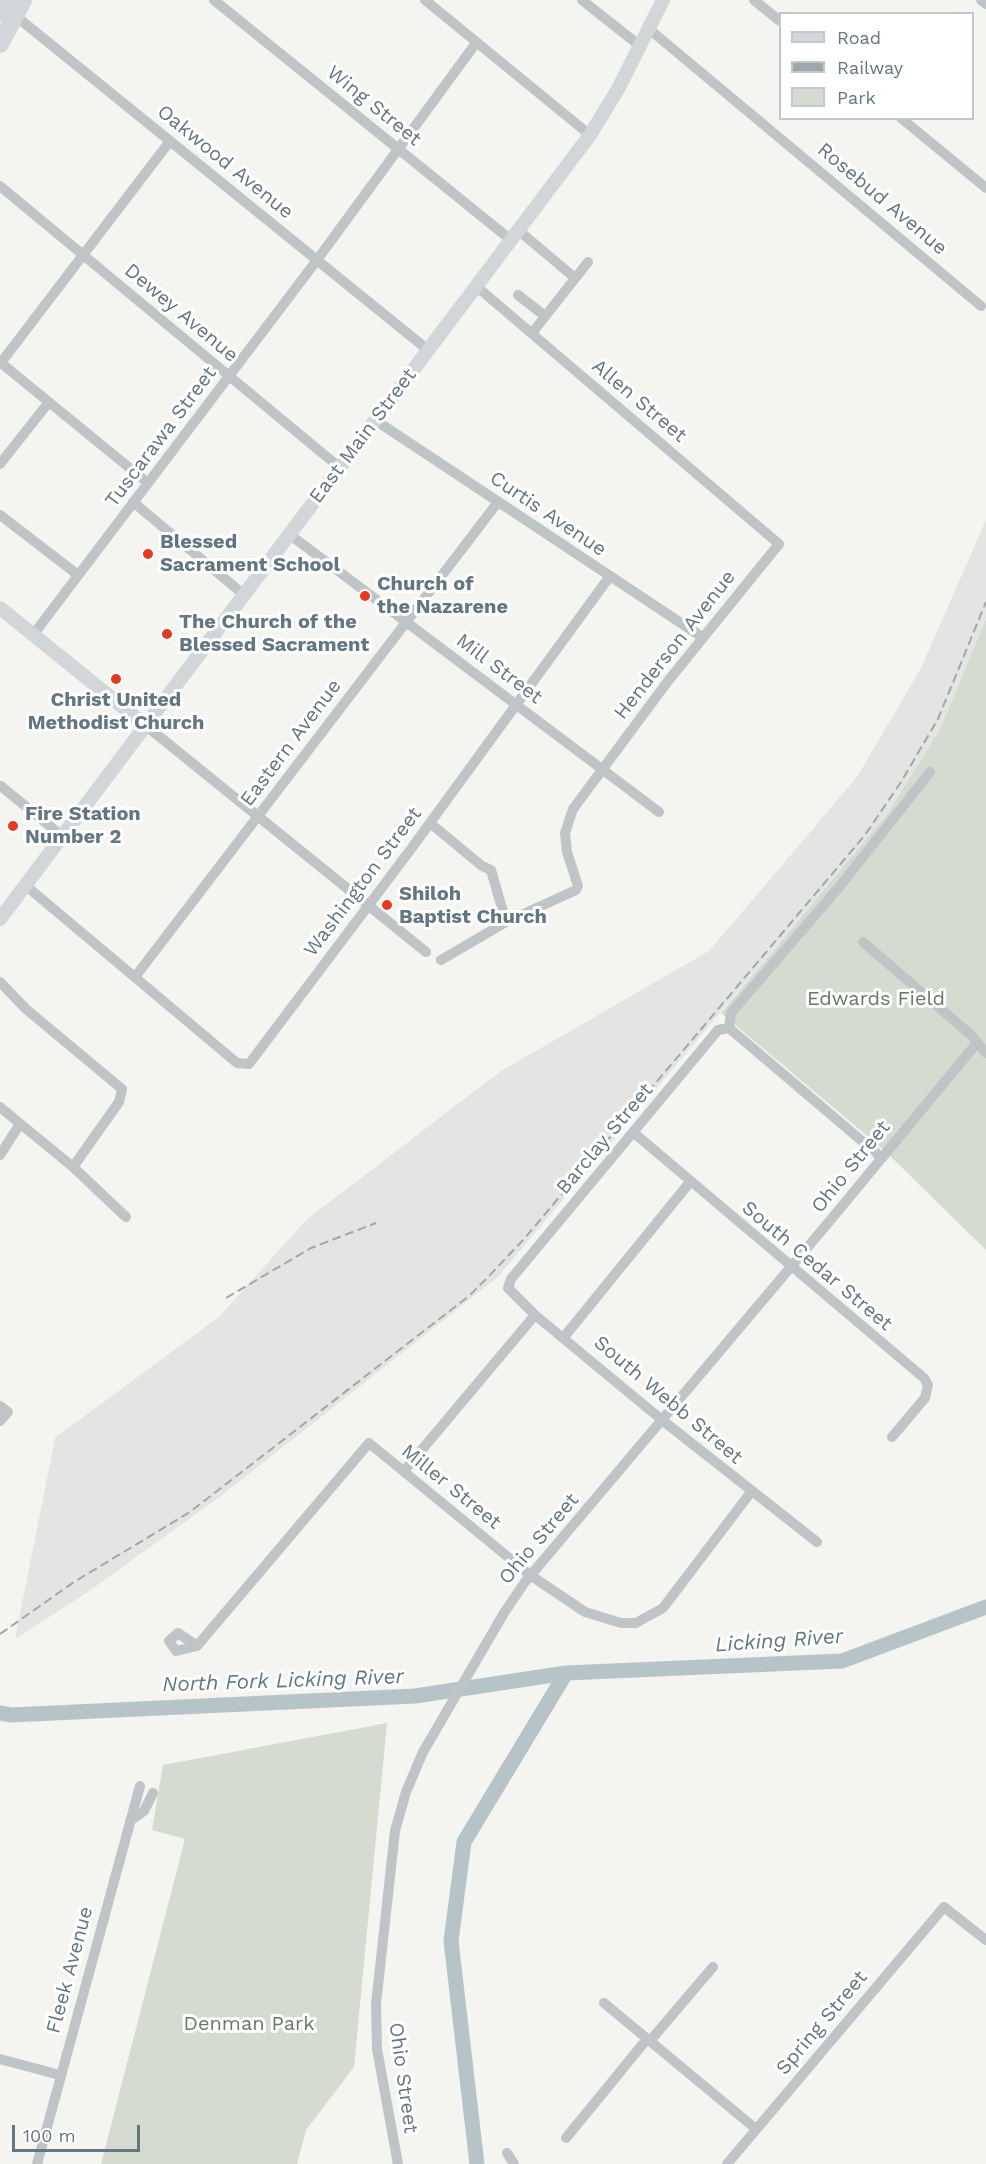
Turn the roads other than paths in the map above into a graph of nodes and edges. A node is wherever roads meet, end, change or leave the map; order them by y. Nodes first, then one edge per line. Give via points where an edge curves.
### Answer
1 (7, 0) edge
2 (23, 0) edge
3 (214, 0) edge
4 (425, 0) edge
5 (582, 0) edge
6 (663, 0) edge
7 (754, 0) edge
8 (981, 0) edge
9 (0, 3) edge
10 (986, 4) edge
11 (0, 13) edge
12 (779, 20) edge
13 (649, 29) junction
14 (476, 43) junction
15 (0, 44) edge
16 (640, 46) junction
17 (903, 120) edge
18 (590, 135) junction
19 (170, 141) junction
20 (398, 149) junction
21 (0, 186) edge
22 (986, 188) edge
23 (514, 235) junction
24 (83, 255) junction
25 (317, 260) junction
26 (588, 262) dead end
27 (576, 278) junction
28 (476, 286) junction
29 (518, 295) dead end
30 (981, 306) dead end
31 (545, 316) junction
32 (532, 333) junction
33 (428, 350) junction
34 (0, 363) edge
35 (229, 376) junction
36 (49, 402) junction
37 (375, 420) junction
38 (0, 464) edge
39 (339, 467) junction
40 (148, 483) junction
41 (133, 502) junction
42 (498, 502) junction
43 (0, 515) edge
44 (289, 534) junction
45 (778, 544) joint
46 (78, 575) junction
47 (610, 576) junction
48 (243, 594) junction
49 (0, 608) edge
50 (406, 622) junction
51 (33, 635) junction
52 (702, 638) junction
53 (515, 703) junction
54 (145, 725) junction
55 (603, 770) junction
56 (930, 772) dead end
57 (2, 786) dead end
58 (659, 812) dead end
59 (258, 816) junction
60 (430, 823) junction
61 (62, 836) junction
62 (25, 885) junction
63 (367, 904) junction
64 (0, 919) edge
65 (506, 921) junction
66 (863, 942) dead end
67 (426, 952) dead end
68 (441, 960) dead end
69 (135, 977) junction
70 (0, 982) edge
71 (729, 1028) junction
72 (976, 1044) junction
73 (986, 1053) edge
74 (0, 1107) edge
75 (20, 1124) junction
76 (634, 1133) junction
77 (0, 1155) edge
78 (882, 1158) junction
79 (73, 1167) junction
80 (690, 1182) junction
81 (126, 1217) dead end
82 (791, 1267) junction
83 (511, 1279) joint
84 (536, 1315) junction
85 (564, 1337) junction
86 (4, 1409) edge
87 (662, 1420) junction
88 (0, 1421) edge
89 (892, 1437) dead end
90 (404, 1471) junction
91 (752, 1492) junction
92 (817, 1542) dead end
93 (530, 1575) junction
94 (197, 1646) dead end
95 (140, 1786) dead end
96 (153, 1793) dead end
97 (130, 1821) junction
98 (986, 1940) edge
99 (713, 1967) dead end
100 (604, 2003) dead end
101 (649, 2040) junction
102 (0, 2059) edge
103 (60, 2075) junction
104 (756, 2129) junction
105 (566, 2138) dead end
106 (507, 2152) dead end
107 (37, 2164) edge
108 (398, 2164) edge
109 (514, 2164) edge
110 (727, 2164) edge

1 - 11 highway
2 - 15 highway
3 - 20 street, Wing Street
4 - 14 street
5 - 16 street
6 - 13 main road, East Main Street
7 - 12 street
8 - 10 street
9 - 19 street, Oakwood Avenue
13 - 16 main road, East Main Street
13 - 30 street, Rosebud Avenue
14 - 18 street
14 - 20 street, Tuscarawa Street
16 - 18 main road, East Main Street
17 - 22 street
18 - 23 main road, East Main Street
19 - 24 street
19 - 25 street, Oakwood Avenue
20 - 23 street, Wing Street
20 - 25 street, Tuscarawa Street
21 - 24 street, Dewey Avenue
23 - 27 street, Wing Street
23 - 28 main road, East Main Street
24 - 34 street
24 - 35 street, Dewey Avenue
25 - 33 street, Oakwood Avenue
25 - 35 street, Tuscarawa Street
26 - 27 street
27 - 31 street
28 - 32 street, Allen Street
28 - 33 main road, East Main Street
29 - 31 street
31 - 32 street
32 - 45 street, Allen Street
33 - 37 main road, East Main Street
34 - 36 street
35 - 39 street, Dewey Avenue
35 - 40 street, Tuscarawa Street
36 - 38 street
36 - 40 street
37 - 39 main road, East Main Street
37 - 42 street, Curtis Avenue
39 - 44 main road, East Main Street
40 - 41 street, Tuscarawa Street
41 - 46 street, Tuscarawa Street
41 - 48 street
42 - 47 street, Curtis Avenue
42 - 50 street, Eastern Avenue
43 - 46 street
44 - 48 main road, East Main Street
44 - 50 street, Mill Street
45 - 52 street, Henderson Avenue
46 - 51 street, Tuscarawa Street
47 - 52 street, Curtis Avenue
47 - 53 street, Washington Street
48 - 54 main road, East Main Street
49 - 51 main road
50 - 53 street, Mill Street
50 - 59 street, Eastern Avenue
51 - 54 main road
52 - 55 street, Henderson Avenue
53 - 55 street, Mill Street
53 - 60 street, Washington Street
54 - 59 street
54 - 61 main road, East Main Street
55 - 58 street, Mill Street
55 - 65 street, Henderson Avenue via 573,809 565,833 578,886
56 - 71 street via 827,902 731,1013
57 - 61 street
59 - 63 street
59 - 69 street, Eastern Avenue
60 - 63 street, Washington Street
60 - 65 street via 491,870
61 - 62 main road, East Main Street
62 - 64 main road, East Main Street
62 - 69 street
63 - 67 street
63 - 69 street, Washington Street via 252,1062 242,1065 232,1058
65 - 68 street
66 - 72 street via 971,1035
70 - 79 street via 26,1009 120,1087 123,1095 119,1102
71 - 76 street, Barclay Street via 718,1030
71 - 78 street
72 - 73 street
72 - 78 street, Ohio Street
74 - 75 street
75 - 77 street
75 - 79 street
76 - 80 street, South Cedar Street
76 - 83 street, Barclay Street
78 - 82 street, Ohio Street
79 - 81 street
80 - 82 street, South Cedar Street
80 - 85 street
82 - 87 street, Ohio Street
82 - 89 street, South Cedar Street via 924,1378 928,1385 925,1398
83 - 84 street, South Webb Street via 511,1294
84 - 85 street, South Webb Street
84 - 90 street
85 - 87 street, South Webb Street
86 - 88 street
87 - 91 street, South Webb Street
87 - 93 street, Ohio Street
90 - 93 street, Miller Street
90 - 94 street, Miller Street via 369,1443
91 - 92 street, South Webb Street
91 - 93 street, Miller Street via 663,1608 636,1623 621,1623 585,1612
93 - 108 street, Ohio Street via 437,1727 400,1810 383,1925 375,2027
95 - 97 street, Fleek Avenue
96 - 97 street via 144,1811
97 - 103 street, Fleek Avenue
98 - 104 street, Spring Street via 944,1907
99 - 101 street
100 - 101 street
101 - 104 street
101 - 105 street
102 - 103 street
103 - 107 street, Fleek Avenue
104 - 110 street, Spring Street
106 - 109 street

